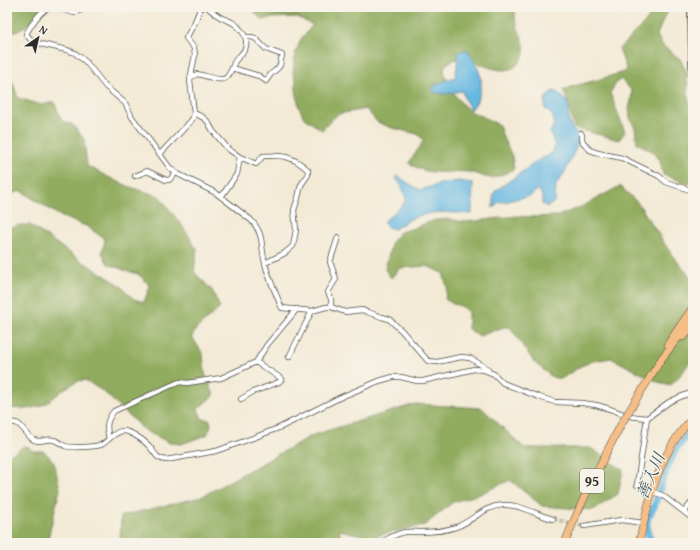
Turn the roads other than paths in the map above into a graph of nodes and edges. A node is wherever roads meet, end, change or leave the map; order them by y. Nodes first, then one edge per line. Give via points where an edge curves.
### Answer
1 (51, 7) edge
2 (70, 7) edge
3 (83, 7) edge
4 (201, 7) edge
5 (207, 7) edge
6 (691, 7) edge
7 (74, 13) junction
8 (246, 37) junction
9 (232, 68) junction
10 (190, 78) junction
11 (693, 95) edge
12 (194, 113) junction
13 (580, 134) dead end
14 (160, 154) junction
15 (240, 157) junction
16 (176, 173) junction
17 (135, 176) dead end
18 (693, 191) edge
19 (221, 197) junction
20 (338, 238) dead end
21 (264, 263) junction
22 (331, 307) junction
23 (693, 307) edge
24 (298, 310) junction
25 (312, 311) junction
26 (693, 319) edge
27 (693, 328) edge
28 (289, 357) dead end
29 (662, 358) junction
30 (256, 362) junction
31 (487, 371) junction
32 (693, 392) edge
33 (638, 394) junction
34 (240, 399) dead end
35 (647, 418) junction
36 (692, 419) edge
37 (7, 424) edge
38 (109, 439) junction
39 (653, 490) junction
40 (693, 501) edge
41 (684, 512) junction
42 (553, 519) tunnel mouth
43 (693, 519) edge
44 (644, 523) junction
45 (584, 526) tunnel mouth
46 (379, 543) edge
47 (565, 543) edge
48 (639, 543) edge

1 - 7 street
1 - 14 street via 45,9 26,34 31,40 67,50 86,62 106,87 125,103 132,117
2 - 7 street
3 - 7 street
4 - 10 street via 186,38 194,48 195,56
5 - 8 street via 235,23
6 - 11 street
8 - 9 street via 246,48
8 - 9 street via 255,38 266,49 282,55 280,64 266,81 259,76
9 - 10 street via 227,78 197,74
10 - 12 street
12 - 14 street via 190,122
12 - 15 street via 204,118 228,149
13 - 18 street via 590,150 622,158 666,182
14 - 16 street
15 - 19 street via 237,174
15 - 21 street via 256,164 263,156 289,157 300,162 308,170 294,210 296,230 293,246 286,253
16 - 17 street via 169,180 147,171
16 - 19 street
19 - 21 street via 251,220 258,229
20 - 22 street via 330,262 336,279 328,292
21 - 24 street via 282,308
22 - 25 street
22 - 31 street via 345,312 362,310 389,319 428,361 470,358 488,369
23 - 33 main road, 95 via 667,344
24 - 25 street
24 - 30 street
25 - 28 street
26 - 29 main road, 95
27 - 29 main road, 95
29 - 33 main road, 95
30 - 34 street via 282,379
30 - 38 street via 221,378 179,382 114,411 107,422
31 - 35 street via 503,383 555,402 596,405 629,416
31 - 38 street via 474,369 423,382 393,377 341,397 253,438 216,451 166,460 156,456 150,447 131,433 120,431
32 - 35 street via 669,402
33 - 47 main road, 95, bridge via 597,471
35 - 39 street via 637,485
36 - 39 main road via 674,441
37 - 38 street via 15,422 34,440 50,439 66,446 93,447
39 - 41 street
39 - 44 main road
40 - 41 street
41 - 43 street
42 - 46 street via 524,508 502,505 482,511 456,527 401,533
44 - 45 street via 621,520
44 - 48 main road

